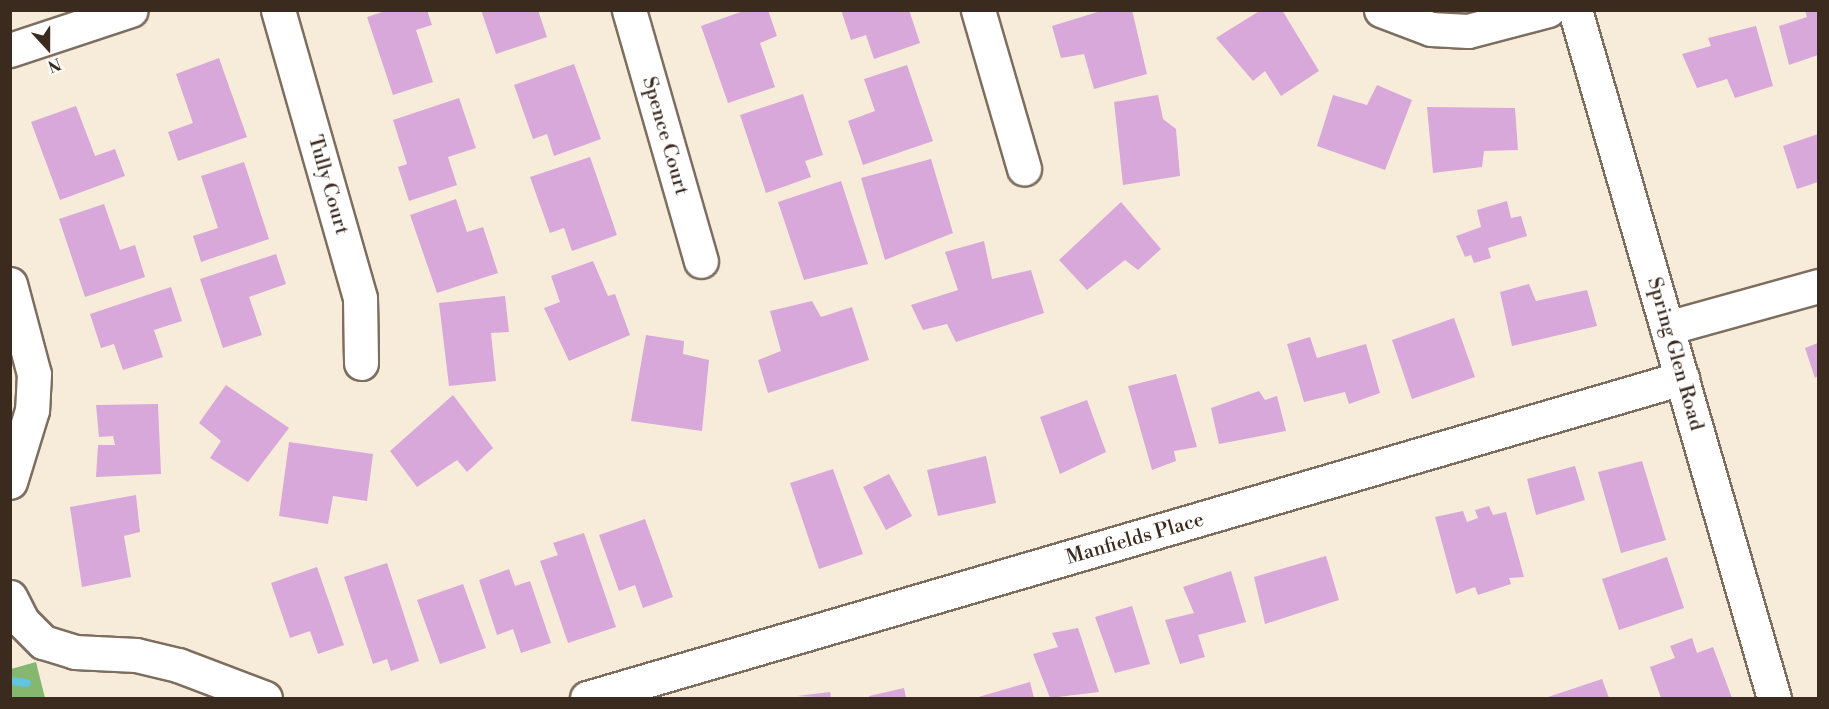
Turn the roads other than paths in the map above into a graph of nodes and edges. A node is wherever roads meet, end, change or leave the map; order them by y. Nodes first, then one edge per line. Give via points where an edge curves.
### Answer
1 (131, 10) edge
2 (278, 10) edge
3 (628, 10) edge
4 (978, 10) edge
5 (1381, 10) edge
6 (1548, 10) edge
7 (1575, 10) edge
8 (10, 50) edge
9 (1024, 168) dead end
10 (701, 261) dead end
11 (10, 284) edge
12 (1818, 286) edge
13 (1667, 328) junction
14 (362, 363) dead end
15 (1682, 378) junction
16 (10, 482) edge
17 (11, 600) edge
18 (265, 699) edge
19 (587, 699) edge
20 (1774, 699) edge

1 - 8 street
2 - 14 street, Tully Court via 360,298
3 - 10 street, Spence Court
4 - 9 street
5 - 6 street via 1431,29 1468,31
7 - 13 street, Spring Glen Road
11 - 16 street via 34,374 32,410
12 - 13 street
13 - 15 street, Spring Glen Road
15 - 19 street, Manfields Place
15 - 20 street, Spring Glen Road
17 - 18 street via 43,642 75,652 136,656 178,665

